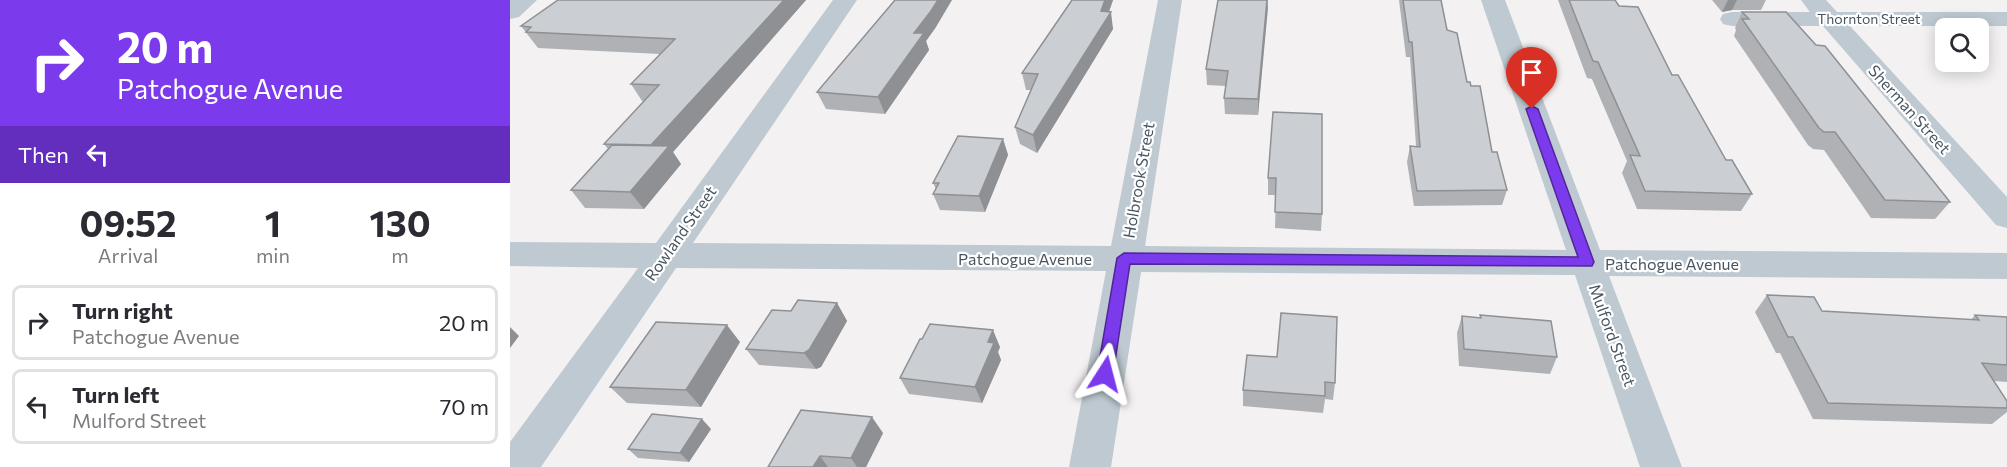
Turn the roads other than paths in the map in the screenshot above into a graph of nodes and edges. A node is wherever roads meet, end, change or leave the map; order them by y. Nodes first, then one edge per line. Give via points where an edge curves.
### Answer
1 (525, 0) edge
2 (845, 0) edge
3 (1170, 0) edge
4 (1493, 0) edge
5 (1821, 9) edge
6 (510, 12) edge
7 (1732, 19) dead end
8 (2007, 19) edge
9 (2007, 217) edge
10 (510, 254) edge
11 (664, 256) junction
12 (1124, 258) junction
13 (1587, 262) junction
14 (2007, 266) edge
15 (517, 467) edge
16 (1090, 467) edge
17 (1661, 467) edge

1 - 6 street
2 - 11 street, Rowland Street
3 - 12 street, Holbrook Street
4 - 13 street, Mulford Street
5 - 7 street, Thornton Street
5 - 8 street, Thornton Street
5 - 9 street, Sherman Street
10 - 11 street, Patchogue Avenue
11 - 12 street, Patchogue Avenue
11 - 15 street, Rowland Street
12 - 13 street, Patchogue Avenue
12 - 16 street, Holbrook Street
13 - 14 street, Patchogue Avenue
13 - 17 street, Mulford Street

